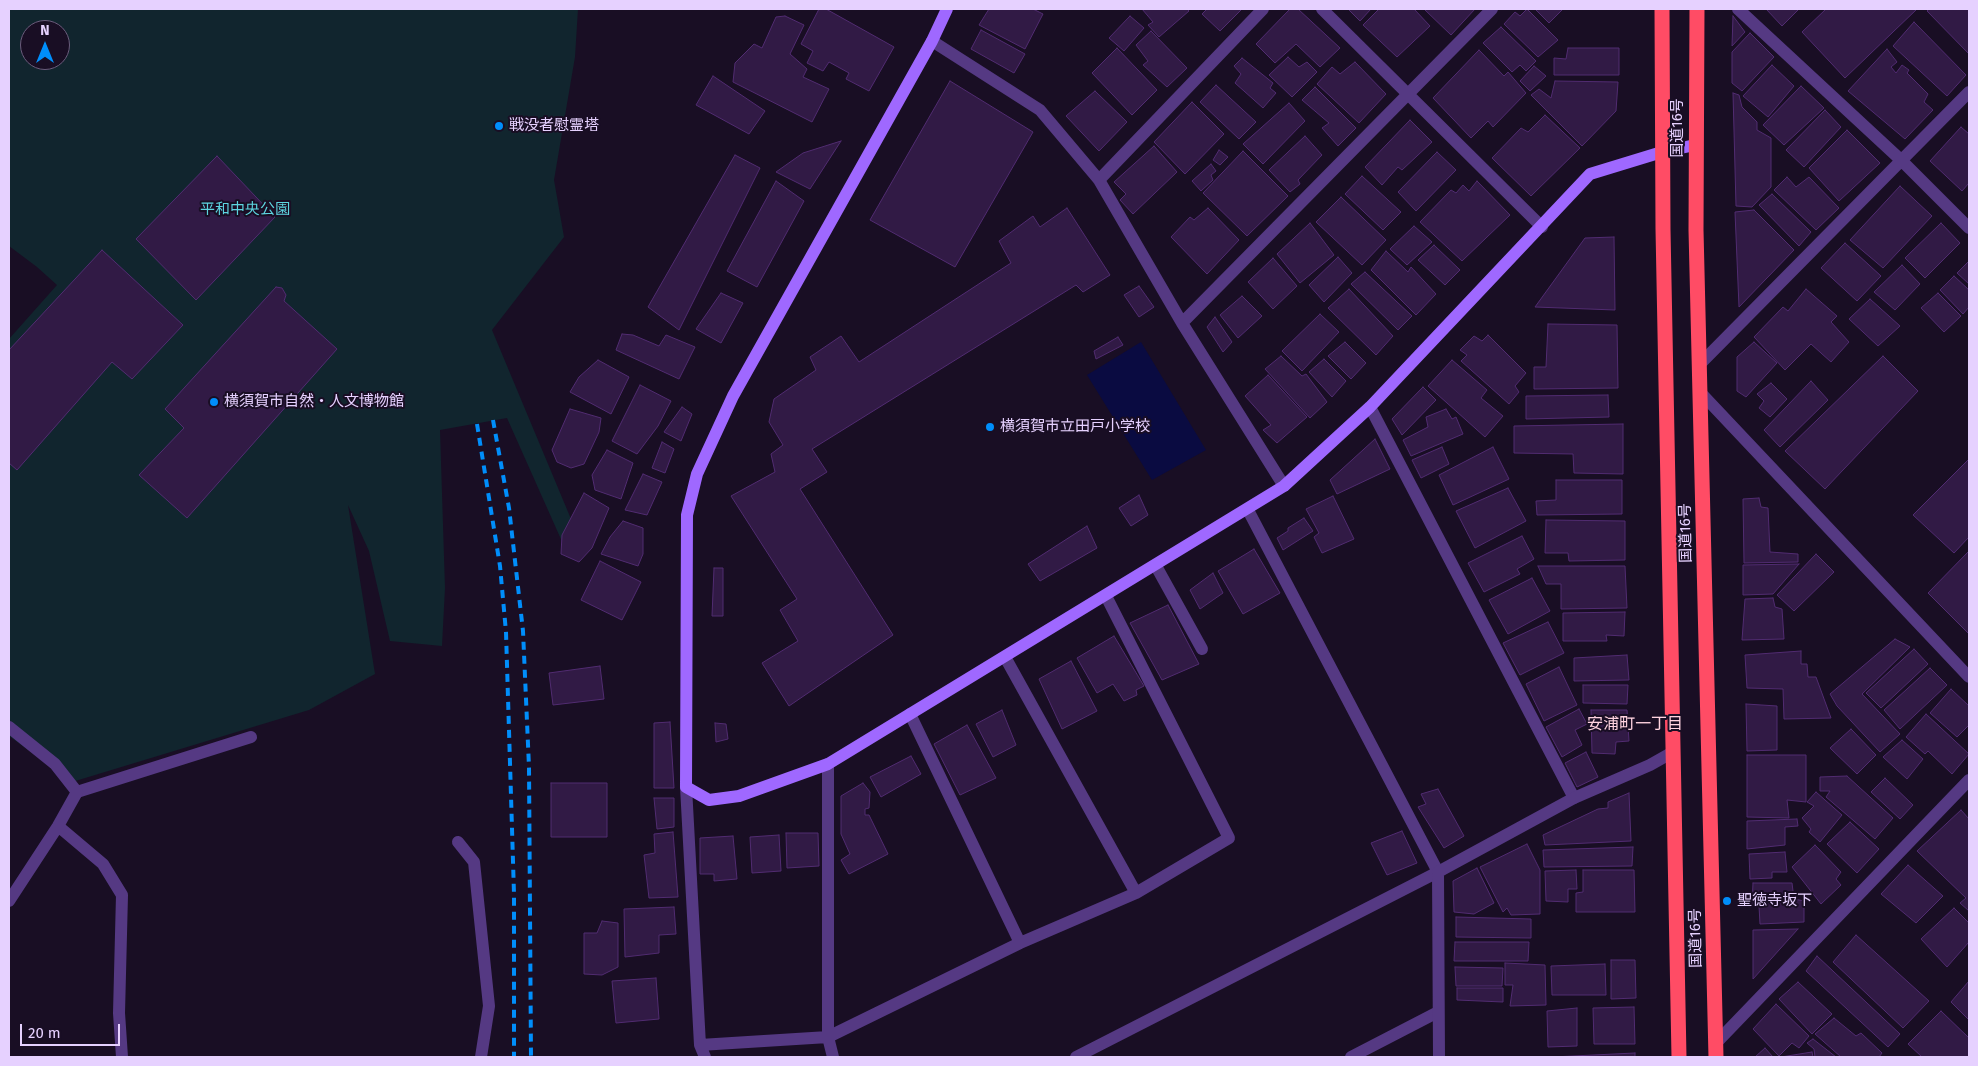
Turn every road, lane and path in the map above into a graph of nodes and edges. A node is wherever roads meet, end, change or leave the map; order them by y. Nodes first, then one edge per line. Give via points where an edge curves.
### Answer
1 (947, 9) edge
2 (1263, 9) edge
3 (1322, 9) edge
4 (1492, 9) edge
5 (1662, 9) edge
6 (1697, 9) edge
7 (1738, 9) edge
8 (932, 41) junction
9 (1969, 92) edge
10 (1408, 94) junction
11 (1695, 145) junction
12 (1662, 152) junction
13 (1902, 161) junction
14 (1099, 180) junction
15 (1542, 227) junction
16 (1969, 228) edge
17 (1182, 323) junction
18 (1699, 365) junction
19 (1700, 392) junction
20 (1370, 408) junction
21 (1284, 486) junction
22 (1248, 510) junction
23 (1156, 566) junction
24 (1106, 596) junction
25 (1202, 649) dead end
26 (1004, 657) junction
27 (1969, 677) edge
28 (910, 714) junction
29 (9, 727) edge
30 (252, 737) dead end
31 (1673, 752) junction
32 (828, 764) junction
33 (1969, 780) edge
34 (686, 786) junction
35 (77, 792) junction
36 (1574, 798) junction
37 (58, 826) junction
38 (458, 842) dead end
39 (1438, 872) junction
40 (1136, 893) junction
41 (9, 901) edge
42 (1020, 943) junction
43 (1438, 1012) junction
44 (828, 1037) junction
45 (1716, 1050) edge
46 (703, 1051) edge
47 (122, 1057) edge
48 (481, 1057) edge
49 (833, 1057) edge
50 (1076, 1057) edge
51 (1351, 1057) edge
52 (1439, 1057) edge
53 (1679, 1057) edge

1 - 8 street
2 - 14 street
3 - 10 street
4 - 10 street
5 - 12 highway, 国道16号
6 - 11 highway, 国道16号
7 - 13 street
8 - 14 street via 1040,110
8 - 34 street via 733,396 697,474 687,515
9 - 13 street
10 - 15 street
10 - 17 street
11 - 12 street
11 - 18 highway, 国道16号
12 - 15 street via 1590,174
12 - 31 highway, 国道16号
13 - 16 street
13 - 18 street
14 - 17 street
15 - 20 street
17 - 21 street
18 - 19 highway, 国道16号
19 - 27 street
19 - 45 highway, 国道16号
20 - 21 street
20 - 36 street
21 - 22 street
22 - 23 street
22 - 39 street
23 - 24 street
23 - 25 street
24 - 26 street
24 - 40 street via 1229,838
26 - 28 street
26 - 40 street
28 - 32 street
28 - 42 street
29 - 35 street via 56,764
30 - 35 street
31 - 36 street
31 - 53 highway, 国道16号
32 - 34 street via 739,796 709,800
32 - 44 street
33 - 45 street
34 - 46 street
35 - 37 street
36 - 39 street
37 - 41 street
37 - 47 street via 103,864 122,895 119,1013
38 - 48 street via 474,862 489,1006
39 - 43 street
39 - 50 street
40 - 42 street
42 - 44 street
43 - 51 street
43 - 52 street
44 - 46 street
44 - 49 street

